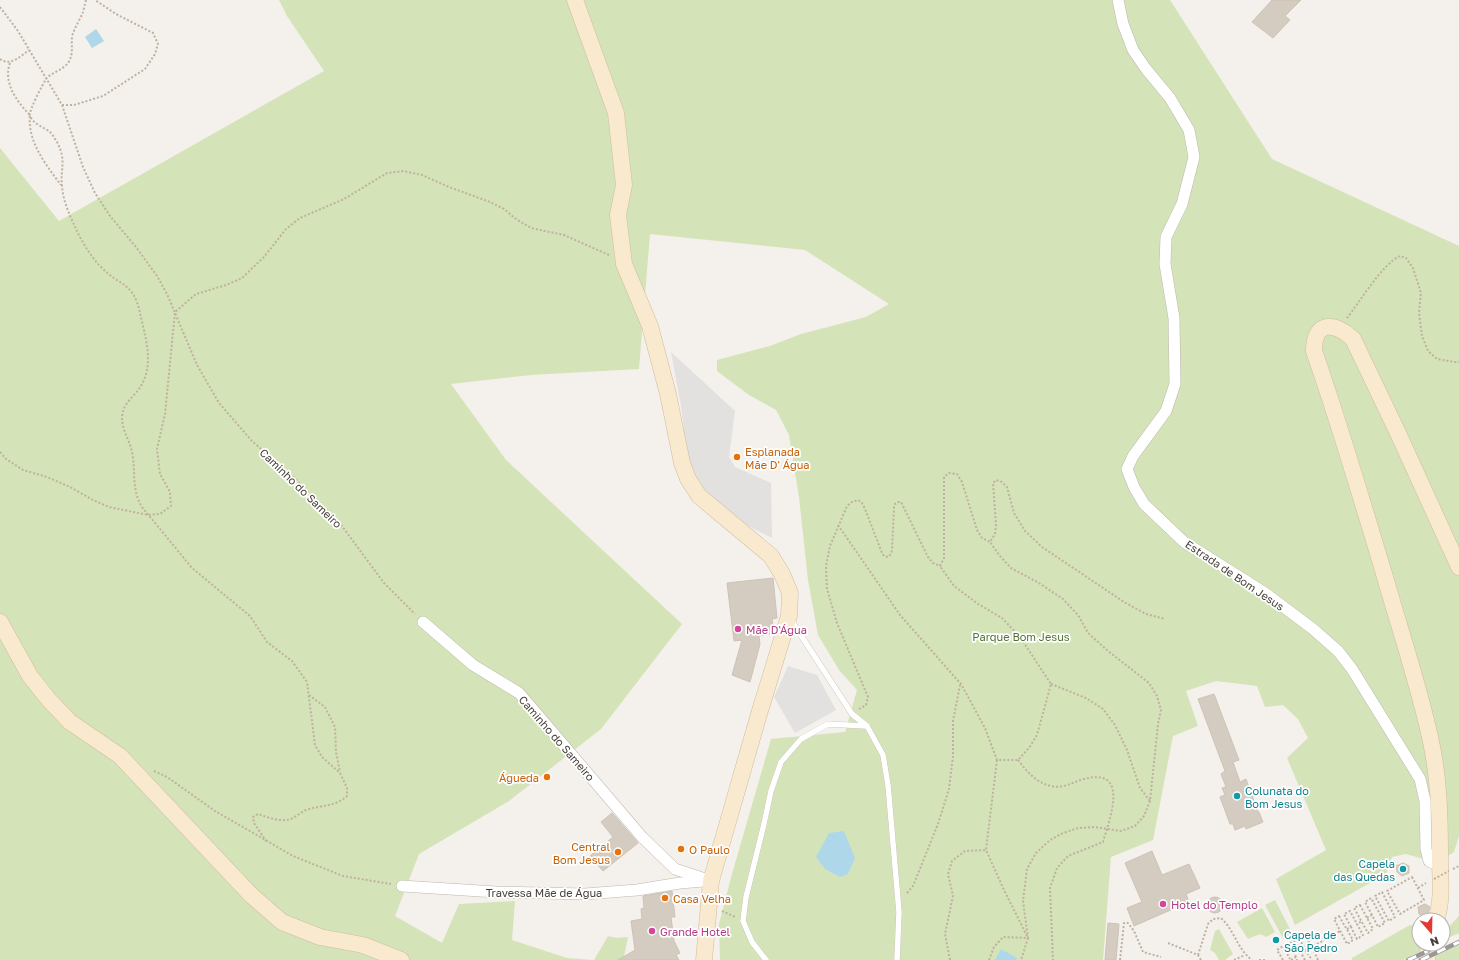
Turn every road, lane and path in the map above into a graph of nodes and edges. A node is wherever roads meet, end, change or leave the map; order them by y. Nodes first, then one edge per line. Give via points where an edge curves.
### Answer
1 (86, 0) edge
2 (95, 0) edge
3 (575, 0) edge
4 (1118, 0) edge
5 (0, 7) edge
6 (29, 50) junction
7 (0, 59) edge
8 (10, 62) junction
9 (47, 79) junction
10 (62, 105) junction
11 (30, 115) junction
12 (61, 185) junction
13 (624, 264) junction
14 (175, 312) junction
15 (1339, 329) junction
16 (1459, 362) edge
17 (0, 452) edge
18 (148, 515) junction
19 (838, 525) junction
20 (990, 542) junction
21 (940, 566) junction
22 (1459, 567) edge
23 (789, 616) junction
24 (1165, 619) dead end
25 (0, 622) edge
26 (423, 622) joint
27 (961, 684) junction
28 (1050, 684) junction
29 (309, 695) junction
30 (845, 702) junction
31 (867, 726) junction
32 (997, 760) junction
33 (1018, 760) junction
34 (153, 771) dead end
35 (340, 773) junction
36 (1150, 801) junction
37 (1107, 829) junction
38 (266, 841) junction
39 (986, 850) junction
40 (1445, 866) junction
41 (1434, 879) dead end
42 (710, 881) junction
43 (1425, 884) dead end
44 (402, 886) joint
45 (1418, 888) junction
46 (898, 903) junction
47 (1394, 903) junction
48 (709, 904) junction
49 (1389, 906) junction
50 (1382, 910) junction
51 (1378, 911) junction
52 (1439, 912) edge
53 (1372, 915) junction
54 (1367, 918) junction
55 (743, 921) junction
56 (1362, 921) junction
57 (1357, 924) junction
58 (1351, 927) junction
59 (1347, 929) junction
60 (1340, 931) junction
61 (1028, 938) junction
62 (1168, 943) dead end
63 (1312, 947) junction
64 (1306, 951) junction
65 (1301, 953) junction
66 (1245, 955) junction
67 (1198, 956) junction
68 (1161, 957) dead end
69 (1296, 957) junction
70 (401, 960) edge
71 (704, 960) edge
72 (766, 960) edge
73 (896, 960) edge
74 (950, 960) edge
75 (989, 960) edge
76 (1022, 960) edge
77 (1053, 960) edge
78 (1120, 960) edge
79 (1201, 960) edge
80 (1234, 960) edge
81 (1252, 960) edge
82 (1259, 960) edge
83 (1266, 960) edge
84 (1283, 960) edge
85 (1290, 960) edge
86 (1297, 960) edge
87 (1305, 960) edge
88 (1312, 960) edge
89 (1318, 960) edge

1 - 9 path via 72,36 72,54 67,64
2 - 10 path via 153,33 158,44 155,54 145,69 103,96 74,105
3 - 13 main road via 616,113 624,185 618,215
4 - 40 street, Estrada de Bom Jesus via 1123,24 1133,50 1170,98 1189,130 1194,157 1182,204 1166,236 1165,264 1174,318 1175,384 1166,411 1133,456 1127,469 1144,504 1184,542 1265,593 1338,651 1352,669 1420,779 1425,801 1428,858 1433,863
5 - 6 path, Caminho do Sameiro
6 - 8 path
6 - 9 path, Caminho do Sameiro
7 - 8 path via 3,62
8 - 11 path via 7,78 17,99
9 - 10 path, Caminho do Sameiro
9 - 11 path
10 - 14 path, Caminho do Sameiro via 83,167 95,193 157,276
11 - 12 path via 30,128 40,156
11 - 12 path via 50,132 60,147 64,163
12 - 18 path via 69,213 92,256 100,267 132,291 137,299 148,357 147,369 143,384 124,410 122,425 132,454 137,500
13 - 14 path via 564,235 531,228 490,202 422,175 403,171 387,173 344,199 300,218 286,229 264,257 242,278 196,294
13 - 23 main road via 650,326 688,479 699,496 771,556 788,584
14 - 18 path via 165,414 157,450 160,474 170,492 171,506 160,514
14 - 26 path, Caminho do Sameiro via 197,365 219,403 252,441 339,522 384,583
15 - 16 path via 1381,272 1394,258 1400,256 1406,258 1413,268 1421,293 1419,313 1422,336 1428,350 1437,359
15 - 22 main road via 1353,339
15 - 40 main road via 1333,326 1318,332 1314,340 1314,351 1344,437 1418,688 1438,783
17 - 18 path via 23,470 47,477 109,507
18 - 29 path via 192,568 250,616 267,642 292,661 307,682
19 - 21 path via 847,506 858,500 862,503 882,553 888,557 892,550 894,507 901,502 928,557 932,563
19 - 27 path via 900,614
19 - 30 path via 826,566 827,590 837,624 868,696 866,704 856,710 851,710
20 - 21 path via 982,538 978,530 962,482 957,474 949,473 944,477 944,558
20 - 24 path via 995,534 996,525 993,483 996,480 1007,487 1014,513 1025,532 1042,547 1124,602 1146,614
20 - 36 path via 1011,568 1063,599 1078,615 1088,633 1149,683 1157,696 1161,710
21 - 28 path via 954,586 1002,618 1020,637
23 - 30 lane
23 - 42 main road
25 - 70 main road via 30,676 49,700 70,722 120,756 251,895 282,922 320,937 363,945
26 - 42 street, Caminho do Sameiro via 473,665 519,693 642,837 675,869
27 - 32 path via 985,728
27 - 46 path via 953,720 950,789 913,886
28 - 33 path via 1037,735
28 - 36 path via 1086,698 1103,709 1115,725 1140,788
29 - 35 path via 316,745 322,757
29 - 35 path via 325,707 335,727
30 - 31 lane via 852,714
31 - 46 lane via 883,755
31 - 55 lane via 828,724 801,739 781,762 771,791 746,897
32 - 33 path
32 - 39 path
33 - 37 path via 1040,782 1053,787 1068,786 1097,777 1106,779 1113,786 1114,798
34 - 38 path via 167,777 215,811
35 - 38 path via 347,788 347,796 341,802 306,810 288,820 258,814 253,817
36 - 37 path via 1144,816 1135,826 1122,831
37 - 61 path via 1078,828 1063,833 1050,840 1036,853 1027,869 1023,901
37 - 77 path via 1103,842 1068,856 1057,868 1050,888
38 - 44 path via 293,856 343,876
39 - 61 path
39 - 74 path via 965,851 952,860 948,874 953,896 946,934
40 - 41 path, bridge
40 - 52 main road
42 - 44 street, Travessa Mãe de Água via 586,894 489,892
42 - 48 main road
43 - 45 path
45 - 47 path via 1424,900 1400,914
45 - 47 path via 1412,877 1387,890
46 - 73 lane
47 - 49 path
48 - 55 path
48 - 71 main road
49 - 50 path via 1395,917 1389,921
49 - 50 path via 1382,892 1375,896
50 - 51 path
51 - 53 path via 1385,923 1378,927
51 - 53 path via 1371,898 1365,902
53 - 54 path
54 - 56 path via 1373,929 1368,933
54 - 56 path via 1360,905 1354,908
55 - 72 lane via 752,942
56 - 57 path
57 - 58 path via 1363,935 1357,939
57 - 58 path via 1350,911 1344,914
58 - 59 path
59 - 60 path via 1353,940 1347,944
59 - 60 path via 1339,916 1334,919
60 - 63 path
61 - 75 path via 1003,937 994,947
61 - 76 path
62 - 67 path
63 - 64 path via 1304,935 1299,938
63 - 89 path
64 - 65 path
64 - 88 path
65 - 69 path via 1294,941 1288,944
65 - 87 path
66 - 67 path via 1221,918 1213,919 1208,924
66 - 80 path
66 - 81 path
67 - 79 path
68 - 78 path via 1143,952 1134,931 1128,923 1124,923
69 - 85 path
69 - 86 path
82 - 83 path
84 - 85 path via 1277,950 1283,946

